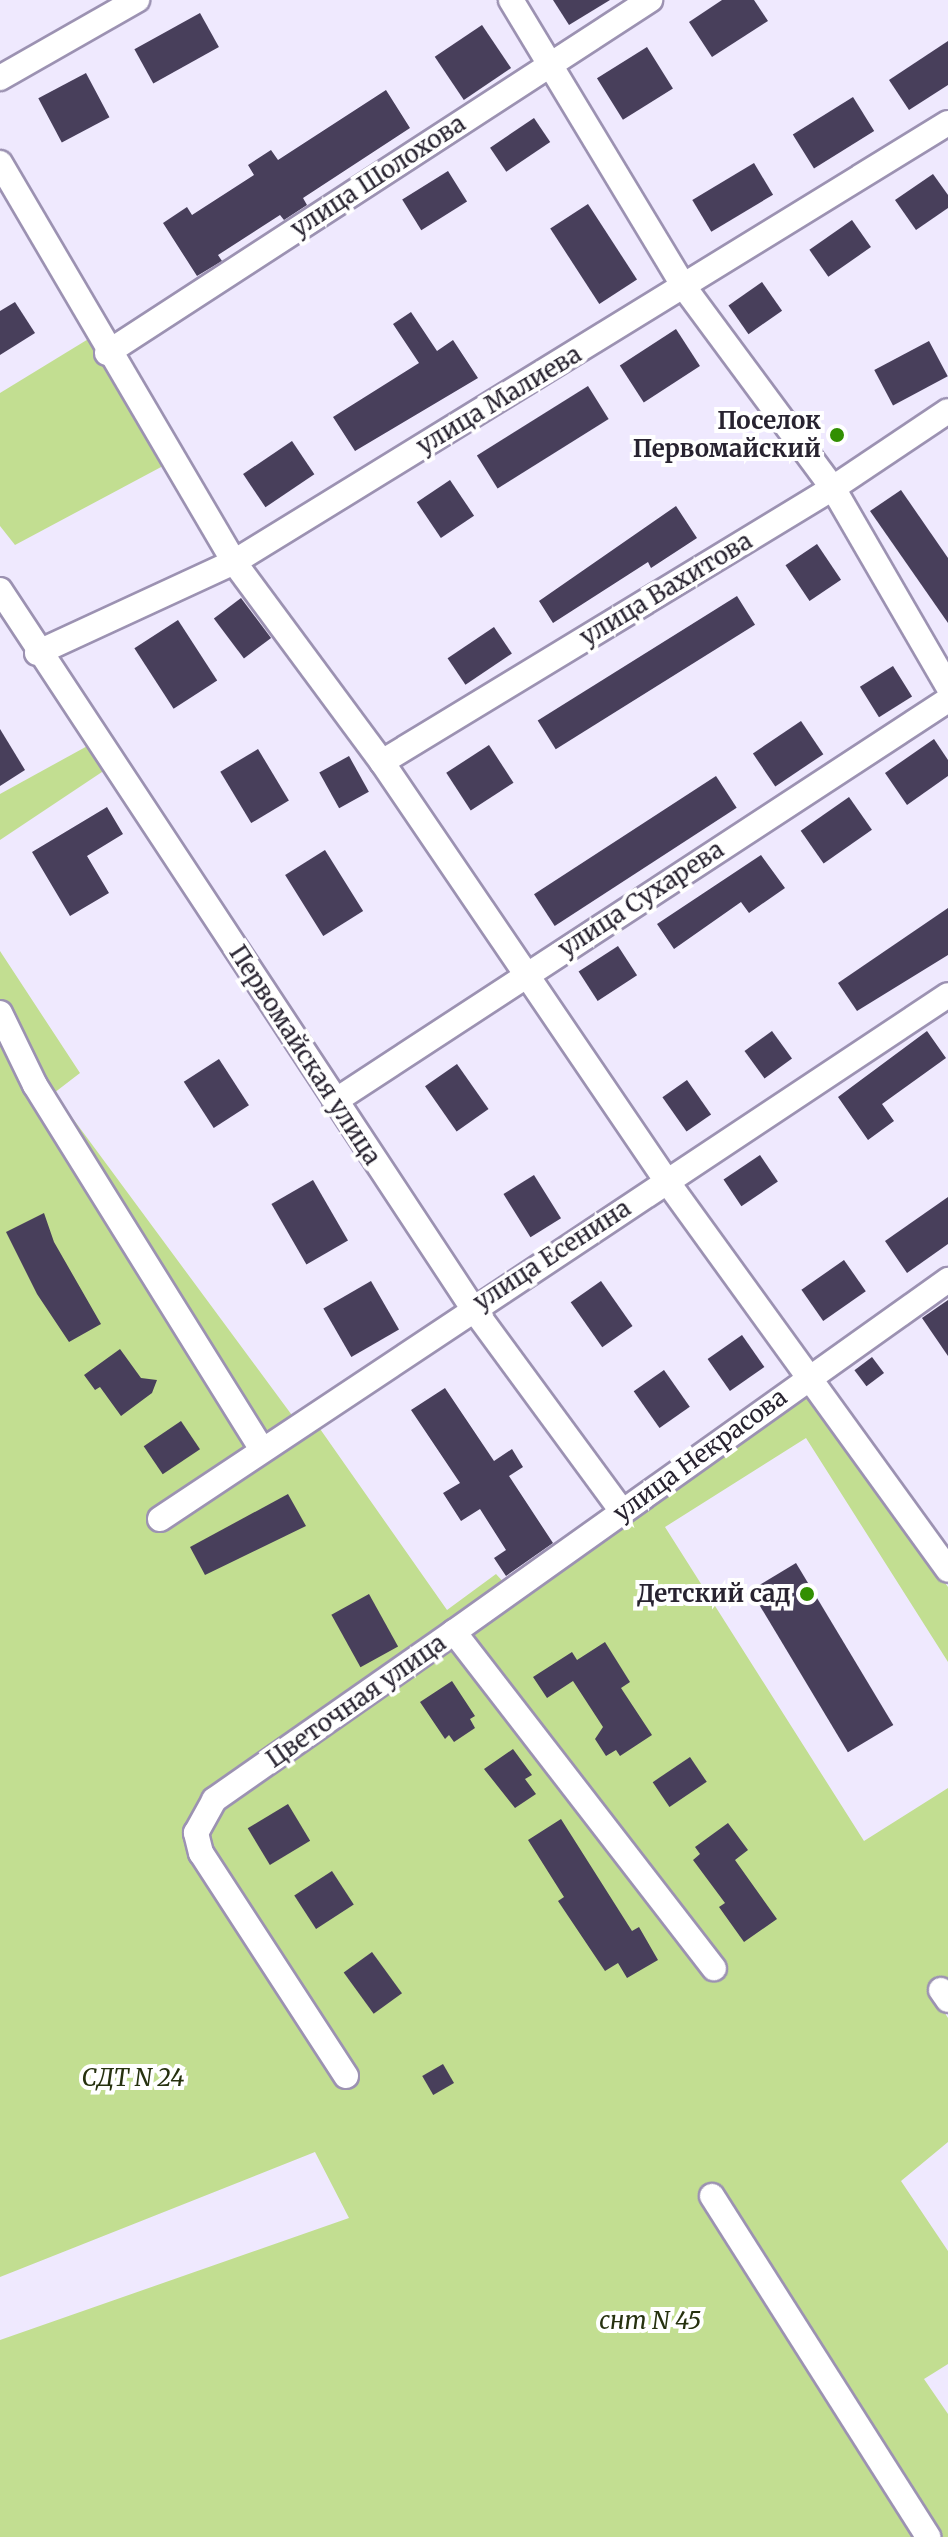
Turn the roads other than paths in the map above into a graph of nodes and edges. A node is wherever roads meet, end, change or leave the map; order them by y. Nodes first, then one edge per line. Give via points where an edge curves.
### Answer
1 (137, 0) edge
2 (511, 0) edge
3 (650, 0) edge
4 (552, 63) junction
5 (0, 78) edge
6 (948, 123) edge
7 (0, 163) edge
8 (684, 287) junction
9 (107, 353) junction
10 (948, 411) edge
11 (833, 488) junction
12 (234, 562) junction
13 (0, 590) edge
14 (37, 653) junction
15 (948, 686) edge
16 (948, 700) edge
17 (382, 762) junction
18 (527, 973) junction
19 (948, 995) edge
20 (0, 1013) edge
21 (335, 1101) junction
22 (666, 1180) junction
23 (948, 1280) edge
24 (472, 1307) junction
25 (812, 1375) junction
26 (262, 1449) junction
27 (622, 1511) junction
28 (160, 1519) dead end
29 (947, 1564) edge
30 (454, 1632) junction
31 (714, 1968) dead end
32 (346, 2076) dead end
33 (712, 2196) dead end
34 (928, 2537) edge

1 - 5 street
2 - 4 street
3 - 4 street, улица Шолохова
4 - 8 street
4 - 9 street, улица Шолохова
6 - 8 street, улица Малиева
7 - 9 street
8 - 11 street
8 - 12 street, улица Малиева
9 - 12 street
10 - 11 street, улица Вахитова
11 - 15 street
11 - 17 street, улица Вахитова
12 - 14 street, улица Малиева
12 - 17 street
13 - 14 street, Первомайская улица
14 - 21 street, Первомайская улица
16 - 18 street, улица Сухарева
17 - 18 street
18 - 21 street, улица Сухарева
18 - 22 street
19 - 22 street, улица Есенина
20 - 26 street via 35,1085
21 - 24 street, Первомайская улица
22 - 24 street, улица Есенина
22 - 25 street
23 - 25 street, улица Некрасова
24 - 26 street, улица Есенина
24 - 27 street, Первомайская улица
25 - 27 street, улица Некрасова
25 - 29 street
26 - 28 street, улица Есенина
27 - 30 street, улица Некрасова
30 - 31 street, Цветочная улица
30 - 32 street, Цветочная улица via 214,1800 196,1833 201,1853
33 - 34 street

